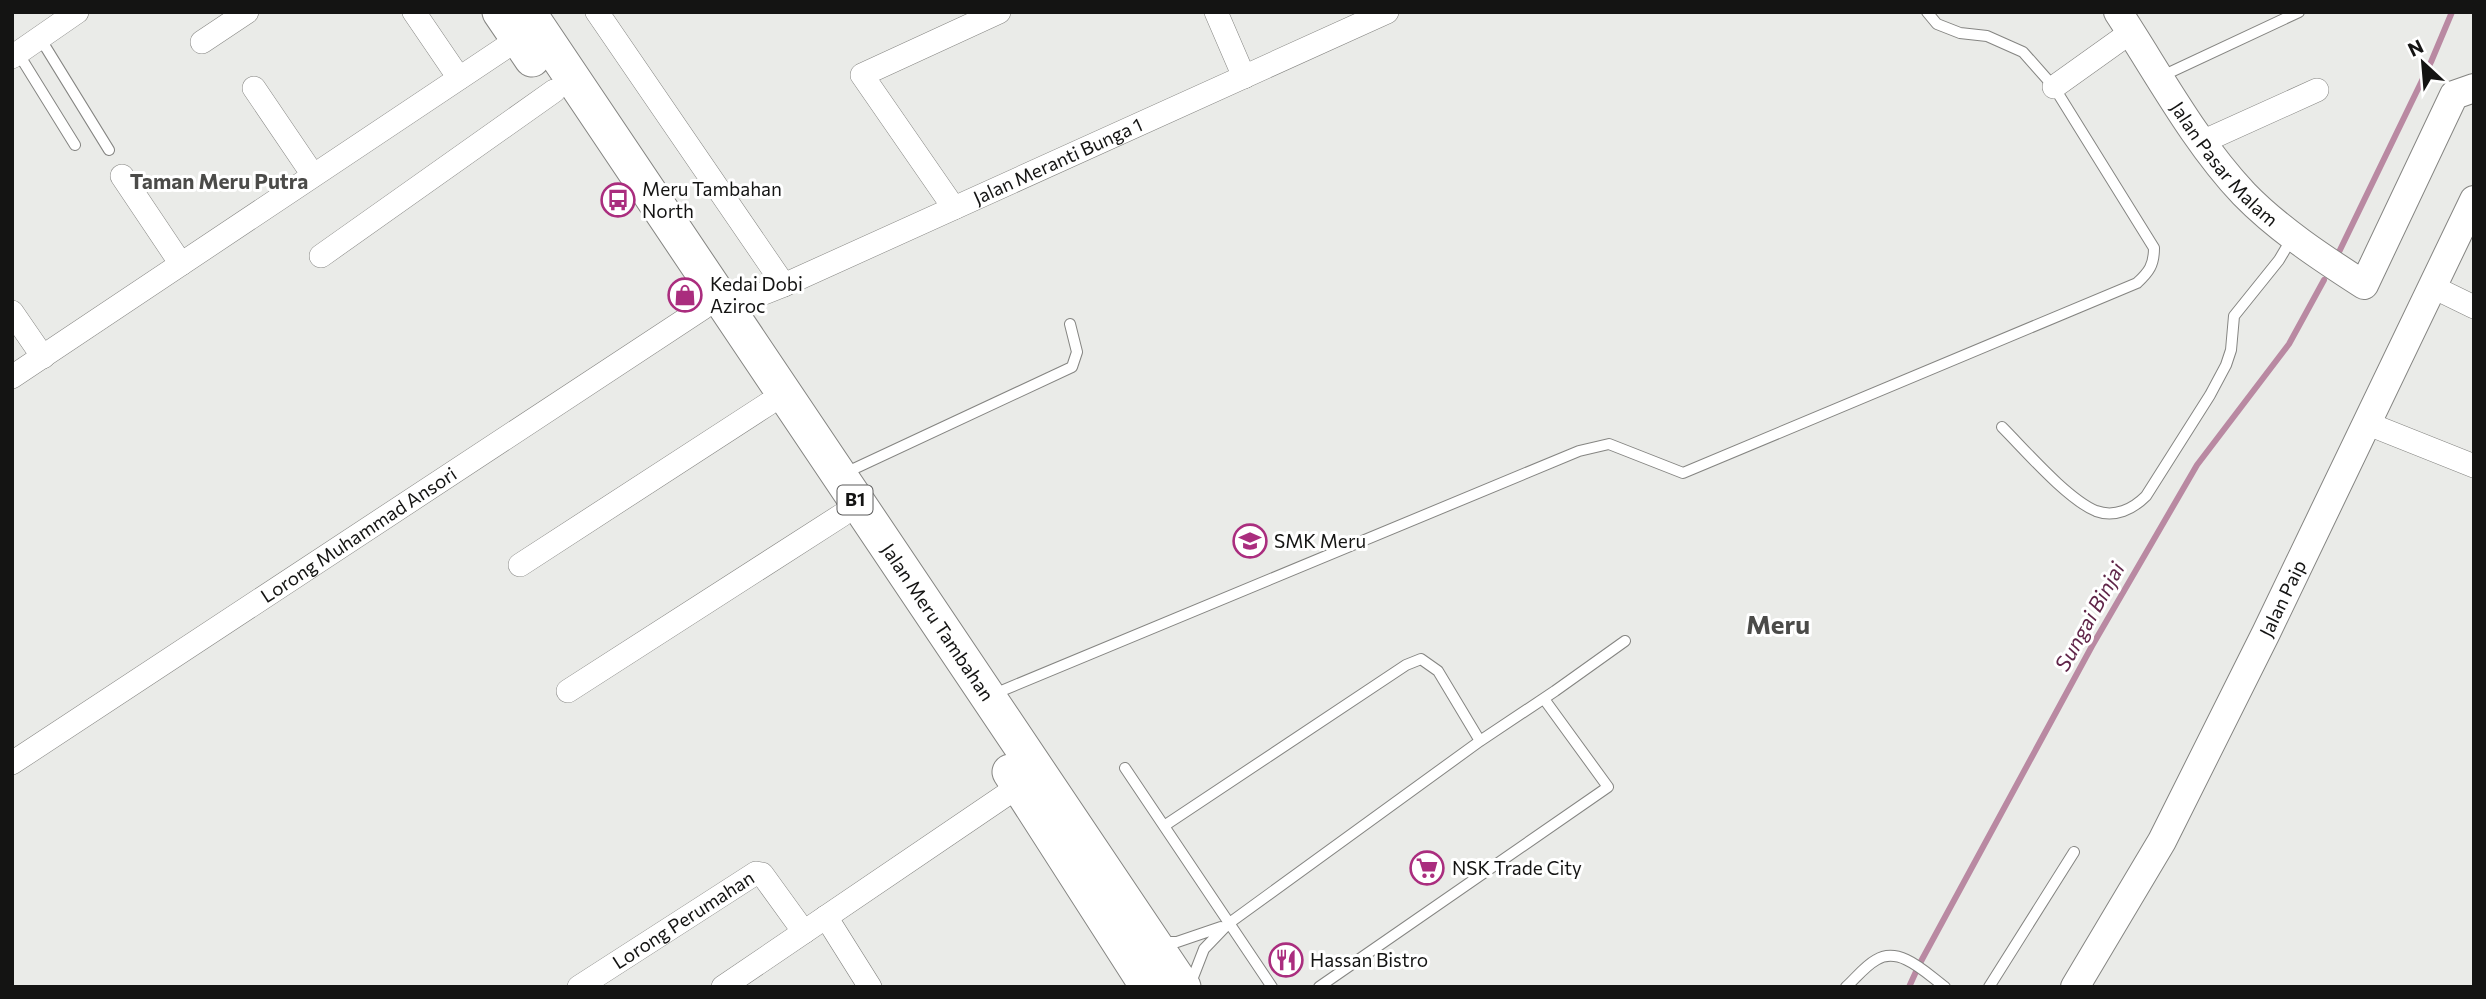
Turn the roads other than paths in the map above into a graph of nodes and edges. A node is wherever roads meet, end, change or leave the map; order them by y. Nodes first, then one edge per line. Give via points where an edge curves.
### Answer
1 (77, 12) edge
2 (247, 12) edge
3 (414, 12) edge
4 (597, 12) edge
5 (999, 12) edge
6 (1216, 12) edge
7 (1387, 12) edge
8 (1927, 12) edge
9 (2299, 12) edge
10 (516, 21) edge
11 (2124, 22) edge
12 (40, 38) junction
13 (202, 42) dead end
14 (15, 55) edge
15 (1244, 77) junction
16 (2160, 77) junction
17 (458, 78) junction
18 (2054, 87) junction
19 (254, 88) dead end
20 (2474, 88) edge
21 (2317, 90) dead end
22 (554, 92) junction
23 (2202, 142) junction
24 (75, 145) dead end
25 (110, 150) dead end
26 (313, 175) junction
27 (122, 176) dead end
28 (2474, 200) edge
29 (954, 208) junction
30 (2300, 241) junction
31 (321, 256) dead end
32 (181, 264) junction
33 (784, 285) junction
34 (2433, 287) junction
35 (2474, 307) edge
36 (715, 308) junction
37 (12, 312) edge
38 (1070, 324) dead end
39 (43, 357) junction
40 (12, 377) edge
41 (768, 404) junction
42 (2366, 423) junction
43 (2002, 427) dead end
44 (2474, 466) edge
45 (839, 476) junction
46 (842, 515) junction
47 (520, 565) dead end
48 (1625, 641) dead end
49 (568, 691) dead end
50 (988, 696) junction
51 (1544, 699) junction
52 (1480, 741) junction
53 (12, 763) edge
54 (1125, 768) dead end
55 (1019, 786) junction
56 (1164, 827) junction
57 (2074, 852) dead end
58 (825, 917) junction
59 (1228, 924) junction
60 (804, 932) junction
61 (1153, 942) junction
62 (579, 987) edge
63 (723, 987) edge
64 (870, 987) edge
65 (1148, 987) edge
66 (1183, 987) edge
67 (1189, 987) edge
68 (1272, 987) edge
69 (1319, 987) edge
70 (1846, 987) edge
71 (1945, 987) edge
72 (1989, 987) edge
73 (2076, 987) edge

1 - 12 street
2 - 13 street
3 - 17 street
4 - 33 street
5 - 29 street via 862,75
6 - 15 street
7 - 15 street, Jalan Meranti Bunga 1
8 - 18 lane via 1937,24 1987,36 2022,52
9 - 16 lane
10 - 17 street
10 - 22 main road, Jalan Meru Tambahan / B1
10 - 36 main road, Jalan Meru Tambahan / B1
11 - 16 street, Jalan Pasar Malam
11 - 18 street
12 - 14 street
12 - 25 lane
14 - 24 lane
15 - 29 street, Jalan Meranti Bunga 1
16 - 23 street, Jalan Pasar Malam
17 - 26 street
18 - 50 lane via 2154,248 2154,262 2137,283 1683,473 1609,444 1579,451
19 - 26 street
20 - 30 street, Jalan Pasar Malam via 2454,95 2355,280
21 - 23 street
22 - 31 street
22 - 36 main road, Jalan Meru Tambahan / B1
23 - 30 street, Jalan Pasar Malam via 2244,194
26 - 32 street
27 - 32 street
28 - 34 street, Jalan Paip
29 - 33 street, Jalan Meranti Bunga 1
30 - 43 lane via 2234,316 2229,359 2210,396 2146,496 2133,507 2112,513 2094,510 2070,494
32 - 39 street
33 - 36 street, Jalan Meranti Bunga 1
34 - 35 street
34 - 42 street, Jalan Paip
36 - 41 main road, Jalan Meru Tambahan / B1
36 - 45 main road, Jalan Meru Tambahan / B1
36 - 53 street, Lorong Muhammad Ansori
37 - 39 street
38 - 45 lane via 1077,352 1072,367
39 - 40 street
41 - 46 main road, Jalan Meru Tambahan / B1
41 - 47 street
42 - 44 street
42 - 73 street, Jalan Paip via 2162,841
45 - 50 main road, Jalan Meru Tambahan / B1
46 - 49 street
46 - 55 main road, Jalan Meru Tambahan / B1
48 - 51 lane
50 - 61 main road, Jalan Meru Tambahan / B1
51 - 52 lane
51 - 69 lane via 1608,787
52 - 56 lane via 1438,671 1421,659 1405,665
52 - 59 lane
54 - 56 lane
55 - 58 street
55 - 65 main road, Jalan Meru Tambahan / B1
56 - 59 lane
57 - 72 lane
58 - 60 street
58 - 64 street
59 - 61 lane via 1177,942
59 - 67 lane via 1204,949
59 - 68 lane
60 - 62 street, Lorong Perumahan via 762,874 756,873
60 - 63 street
61 - 66 main road, Jalan Meru Tambahan / B1
70 - 71 lane via 1875,960 1887,956 1901,956

